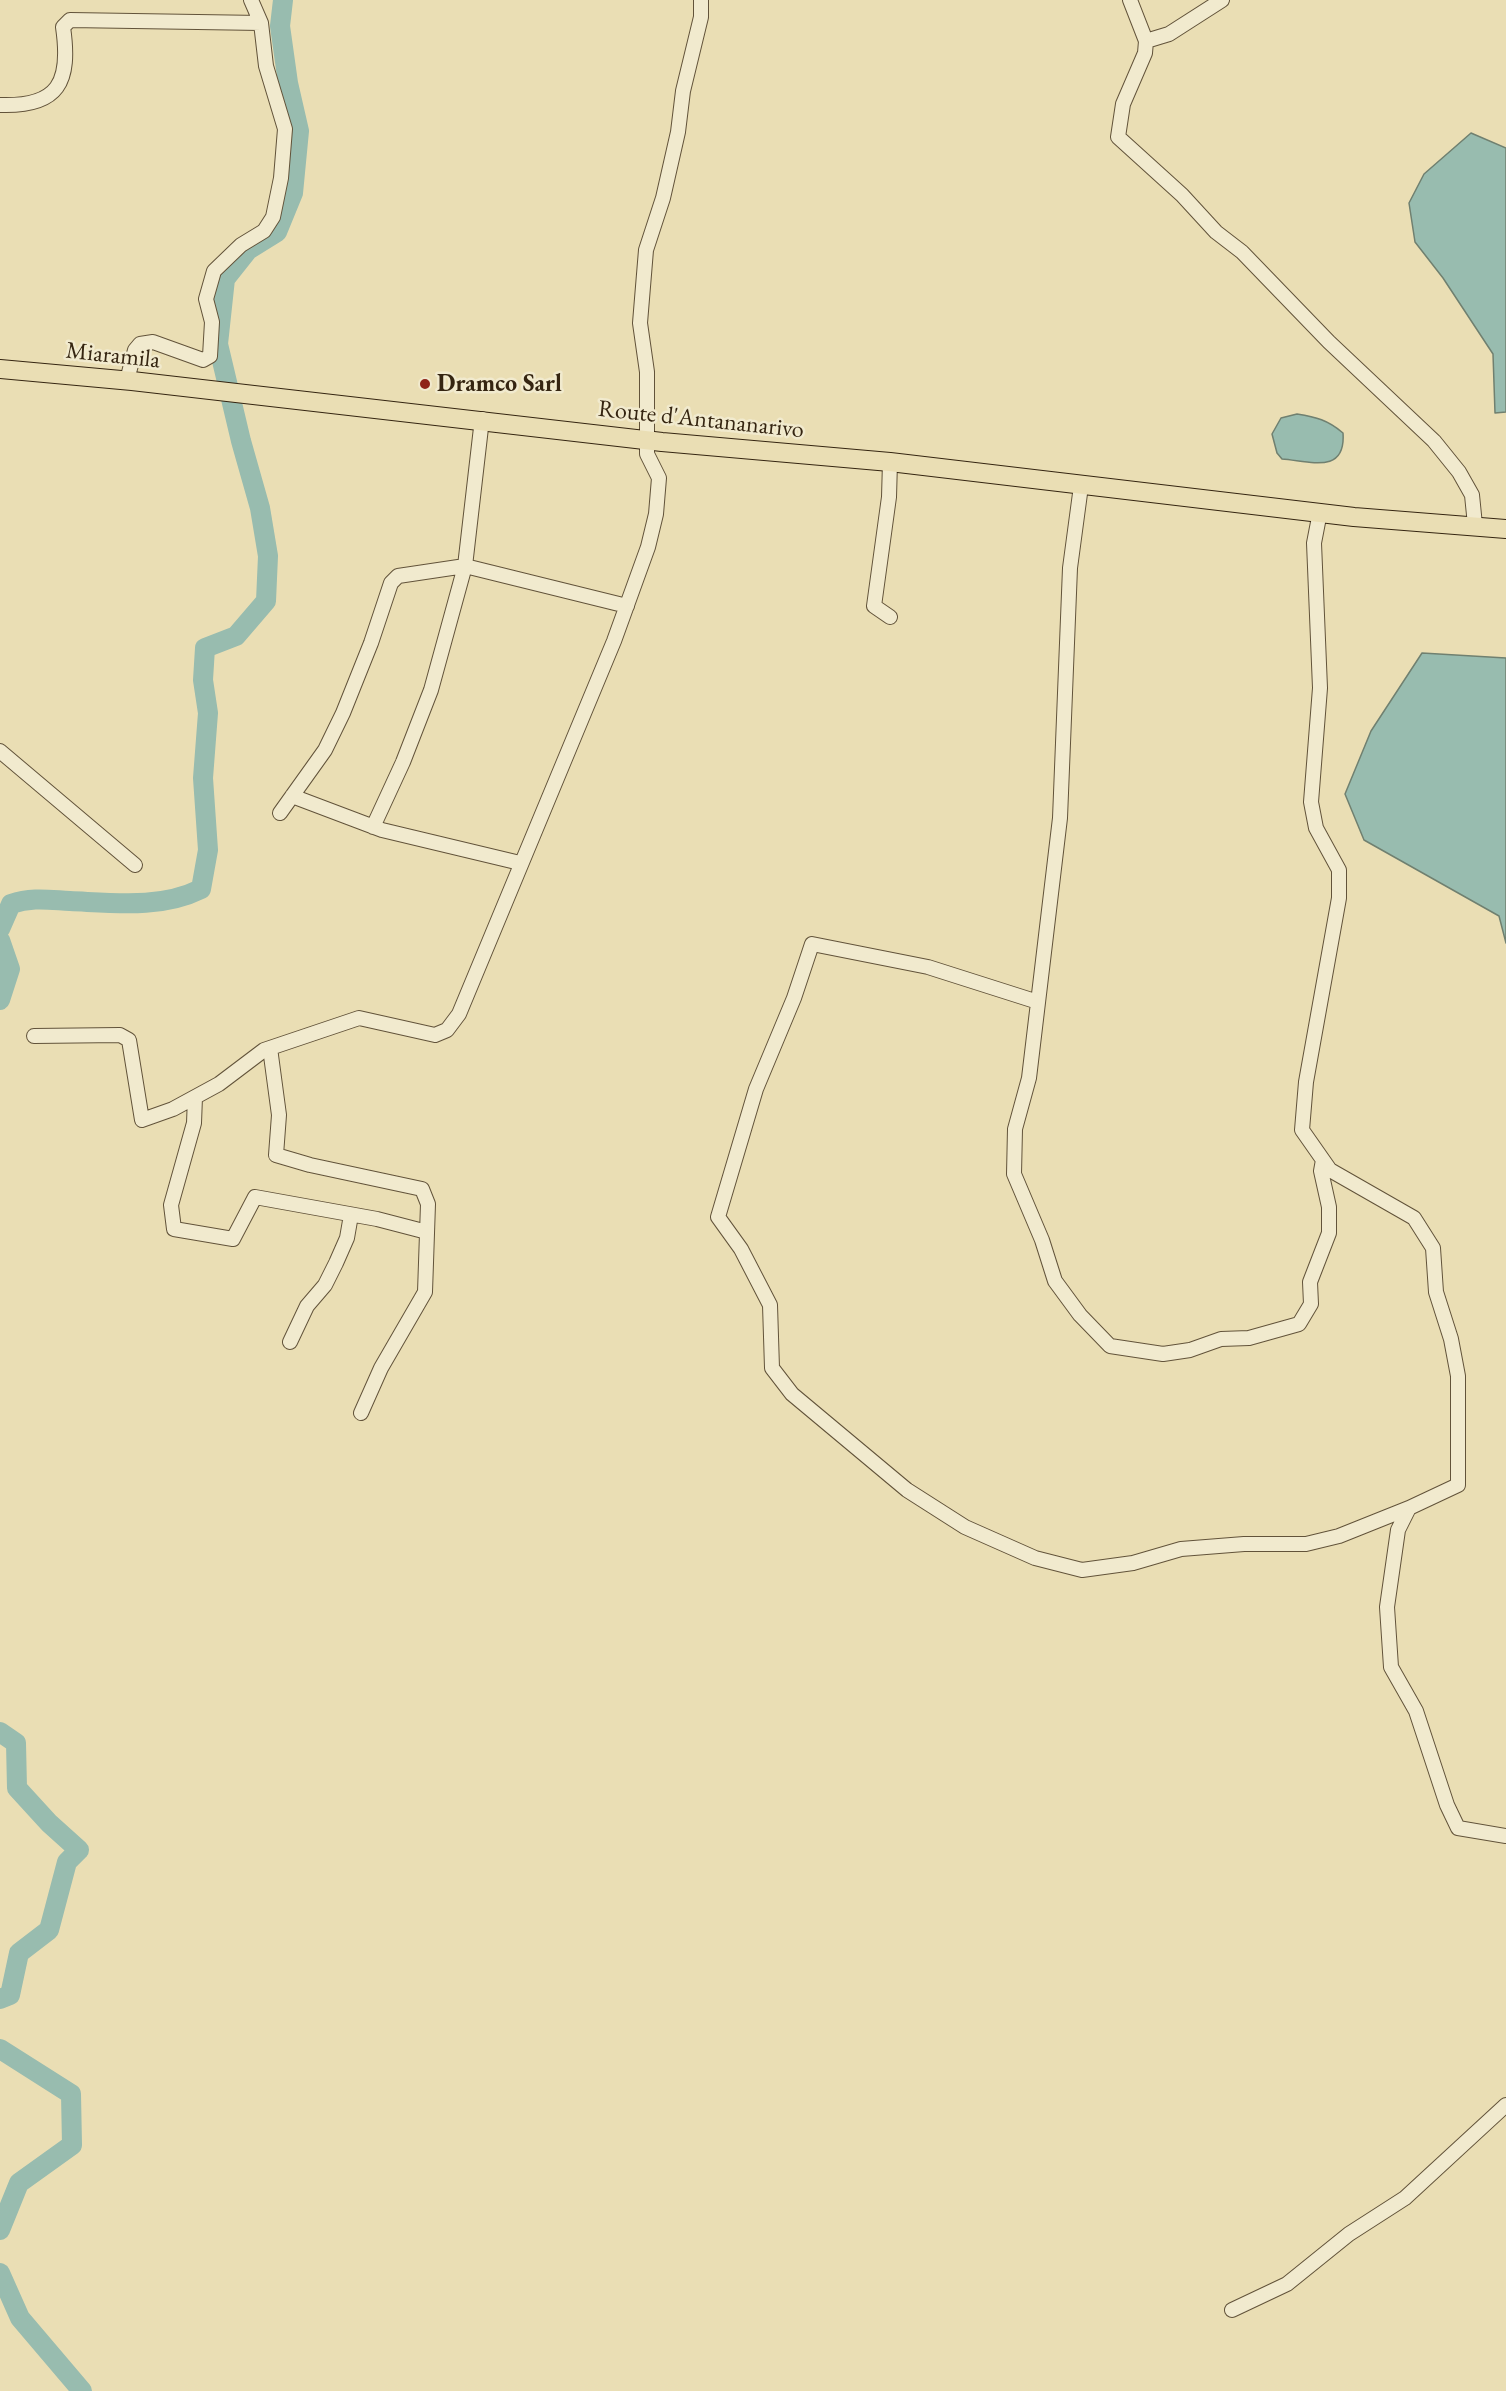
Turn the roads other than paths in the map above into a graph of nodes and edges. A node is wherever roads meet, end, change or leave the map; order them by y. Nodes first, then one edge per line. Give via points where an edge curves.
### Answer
1 (251, 0) edge
2 (701, 0) edge
3 (1130, 0) edge
4 (1222, 0) edge
5 (261, 23) junction
6 (1146, 41) junction
7 (0, 105) edge
8 (0, 369) edge
9 (127, 380) junction
10 (220, 392) joint
11 (482, 419) junction
12 (646, 440) junction
13 (890, 462) junction
14 (1081, 486) junction
15 (1320, 512) junction
16 (1475, 525) junction
17 (1506, 529) edge
18 (465, 566) junction
19 (627, 606) junction
20 (890, 617) dead end
21 (0, 751) edge
22 (292, 796) junction
23 (280, 813) dead end
24 (373, 827) junction
25 (520, 863) junction
26 (135, 866) dead end
27 (1038, 1002) junction
28 (34, 1036) dead end
29 (270, 1048) junction
30 (195, 1097) junction
31 (1323, 1160) junction
32 (351, 1215) junction
33 (427, 1232) junction
34 (290, 1342) dead end
35 (361, 1413) dead end
36 (1410, 1508) junction
37 (1506, 1836) edge
38 (1506, 2105) edge
39 (1232, 2310) dead end

1 - 5 street
2 - 12 street via 678,132 646,250 640,323 647,372
3 - 6 street
4 - 6 street via 1169,34
5 - 7 street via 70,20 63,27 67,56 52,94 36,104
5 - 9 street via 266,66 285,129 273,217 264,231 241,245 214,271 206,299 212,322 210,356 202,360 153,342 140,344
6 - 16 street via 1145,53 1123,104 1118,137 1216,232 1242,252 1329,342 1434,441 1472,495
8 - 9 main road, Miaramila
9 - 10 main road, Miaramila
10 - 11 main road, Route d'Antananarivo
11 - 12 main road, Route d'Antananarivo
11 - 18 street
12 - 13 main road, Route d'Antananarivo
12 - 19 street via 647,454 659,478 656,514
13 - 14 main road, Route d'Antananarivo
13 - 20 street via 874,606
14 - 15 main road, Route d'Antananarivo
14 - 27 street via 1070,568 1060,818
15 - 16 main road, Route d'Antananarivo
15 - 31 street via 1314,543 1320,688 1311,802 1316,828 1339,870 1339,898 1306,1082 1302,1130
16 - 17 main road, Route d'Antananarivo
18 - 19 street
18 - 22 street via 398,576 392,583 343,713 325,750
18 - 24 street via 431,690
19 - 25 street
21 - 26 street
22 - 23 street
22 - 24 street
24 - 25 street
25 - 29 street via 459,1014 447,1030 435,1035 359,1018
27 - 31 street via 1029,1078 1015,1129 1014,1174 1055,1281 1110,1346 1163,1354 1299,1324 1311,1304 1310,1282 1329,1233
27 - 36 street via 928,967 812,944 756,1089 718,1217 741,1249 770,1305 772,1368 792,1394 907,1490 965,1527 1035,1558 1082,1570 1133,1563 1181,1550 1306,1544 1339,1536
28 - 30 street via 120,1035 129,1040 142,1120
29 - 30 street
29 - 33 street via 279,1115 276,1155 422,1189 428,1204
30 - 32 street via 194,1123 171,1205 174,1229 233,1239 255,1197
31 - 36 street via 1330,1170 1414,1218 1433,1248 1436,1292 1458,1376 1458,1485
32 - 33 street
32 - 34 street via 347,1238 336,1263 325,1285 307,1306
33 - 35 street via 425,1292 381,1368
36 - 37 street via 1398,1530 1391,1568 1387,1607 1391,1667 1416,1712 1458,1828
38 - 39 street via 1405,2198 1349,2234 1287,2284

